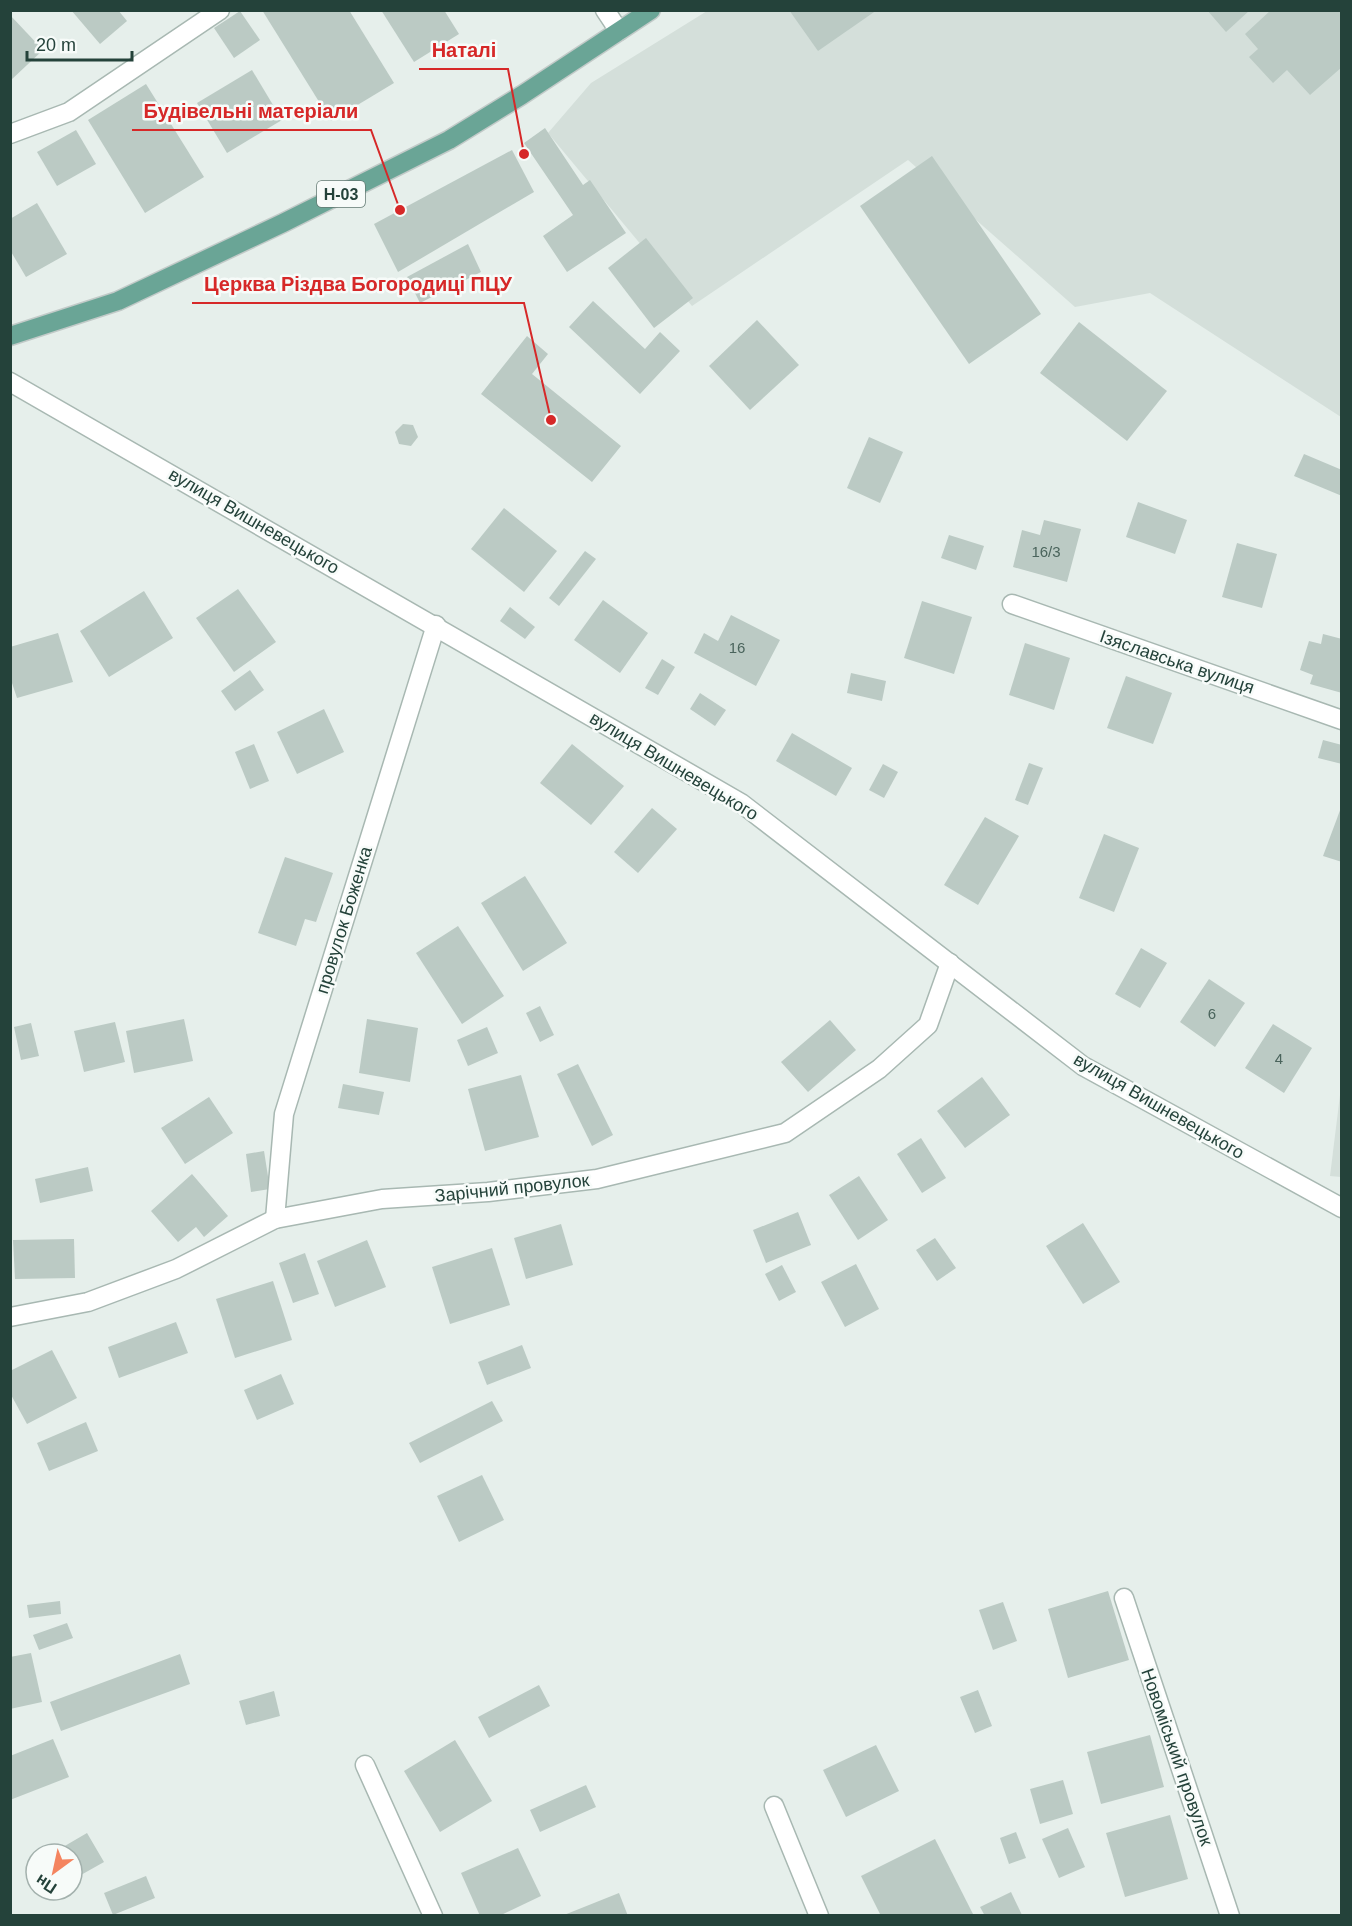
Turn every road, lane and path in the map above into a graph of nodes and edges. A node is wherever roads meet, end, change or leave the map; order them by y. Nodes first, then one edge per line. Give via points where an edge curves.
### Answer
1 (220, 10) edge
2 (605, 10) edge
3 (651, 10) edge
4 (619, 31) junction
5 (10, 134) edge
6 (10, 336) edge
7 (10, 382) edge
8 (1012, 604) dead end
9 (436, 626) junction
10 (1341, 720) edge
11 (950, 963) junction
12 (1341, 1208) edge
13 (275, 1220) junction
14 (10, 1317) edge
15 (1124, 1598) dead end
16 (364, 1765) dead end
17 (774, 1806) dead end
18 (434, 1916) edge
19 (819, 1916) edge
20 (1230, 1916) edge

1 - 5 street via 69,112
2 - 4 street
3 - 4 main road, Н-03
4 - 6 main road, Н-03 via 449,140 118,301
7 - 9 street, вулиця Вишневецького
8 - 10 street, Ізяславська вулиця
9 - 11 street, вулиця Вишневецького via 741,803
9 - 13 street, провулок Боженка via 284,1114
11 - 12 street, вулиця Вишневецького via 1083,1066
11 - 13 street, Зарічний провулок via 928,1025 879,1069 785,1133 597,1179 382,1199
13 - 14 street, Зарічний провулок via 177,1269 88,1302
15 - 20 street, Новоміський провулок
16 - 18 street
17 - 19 street

